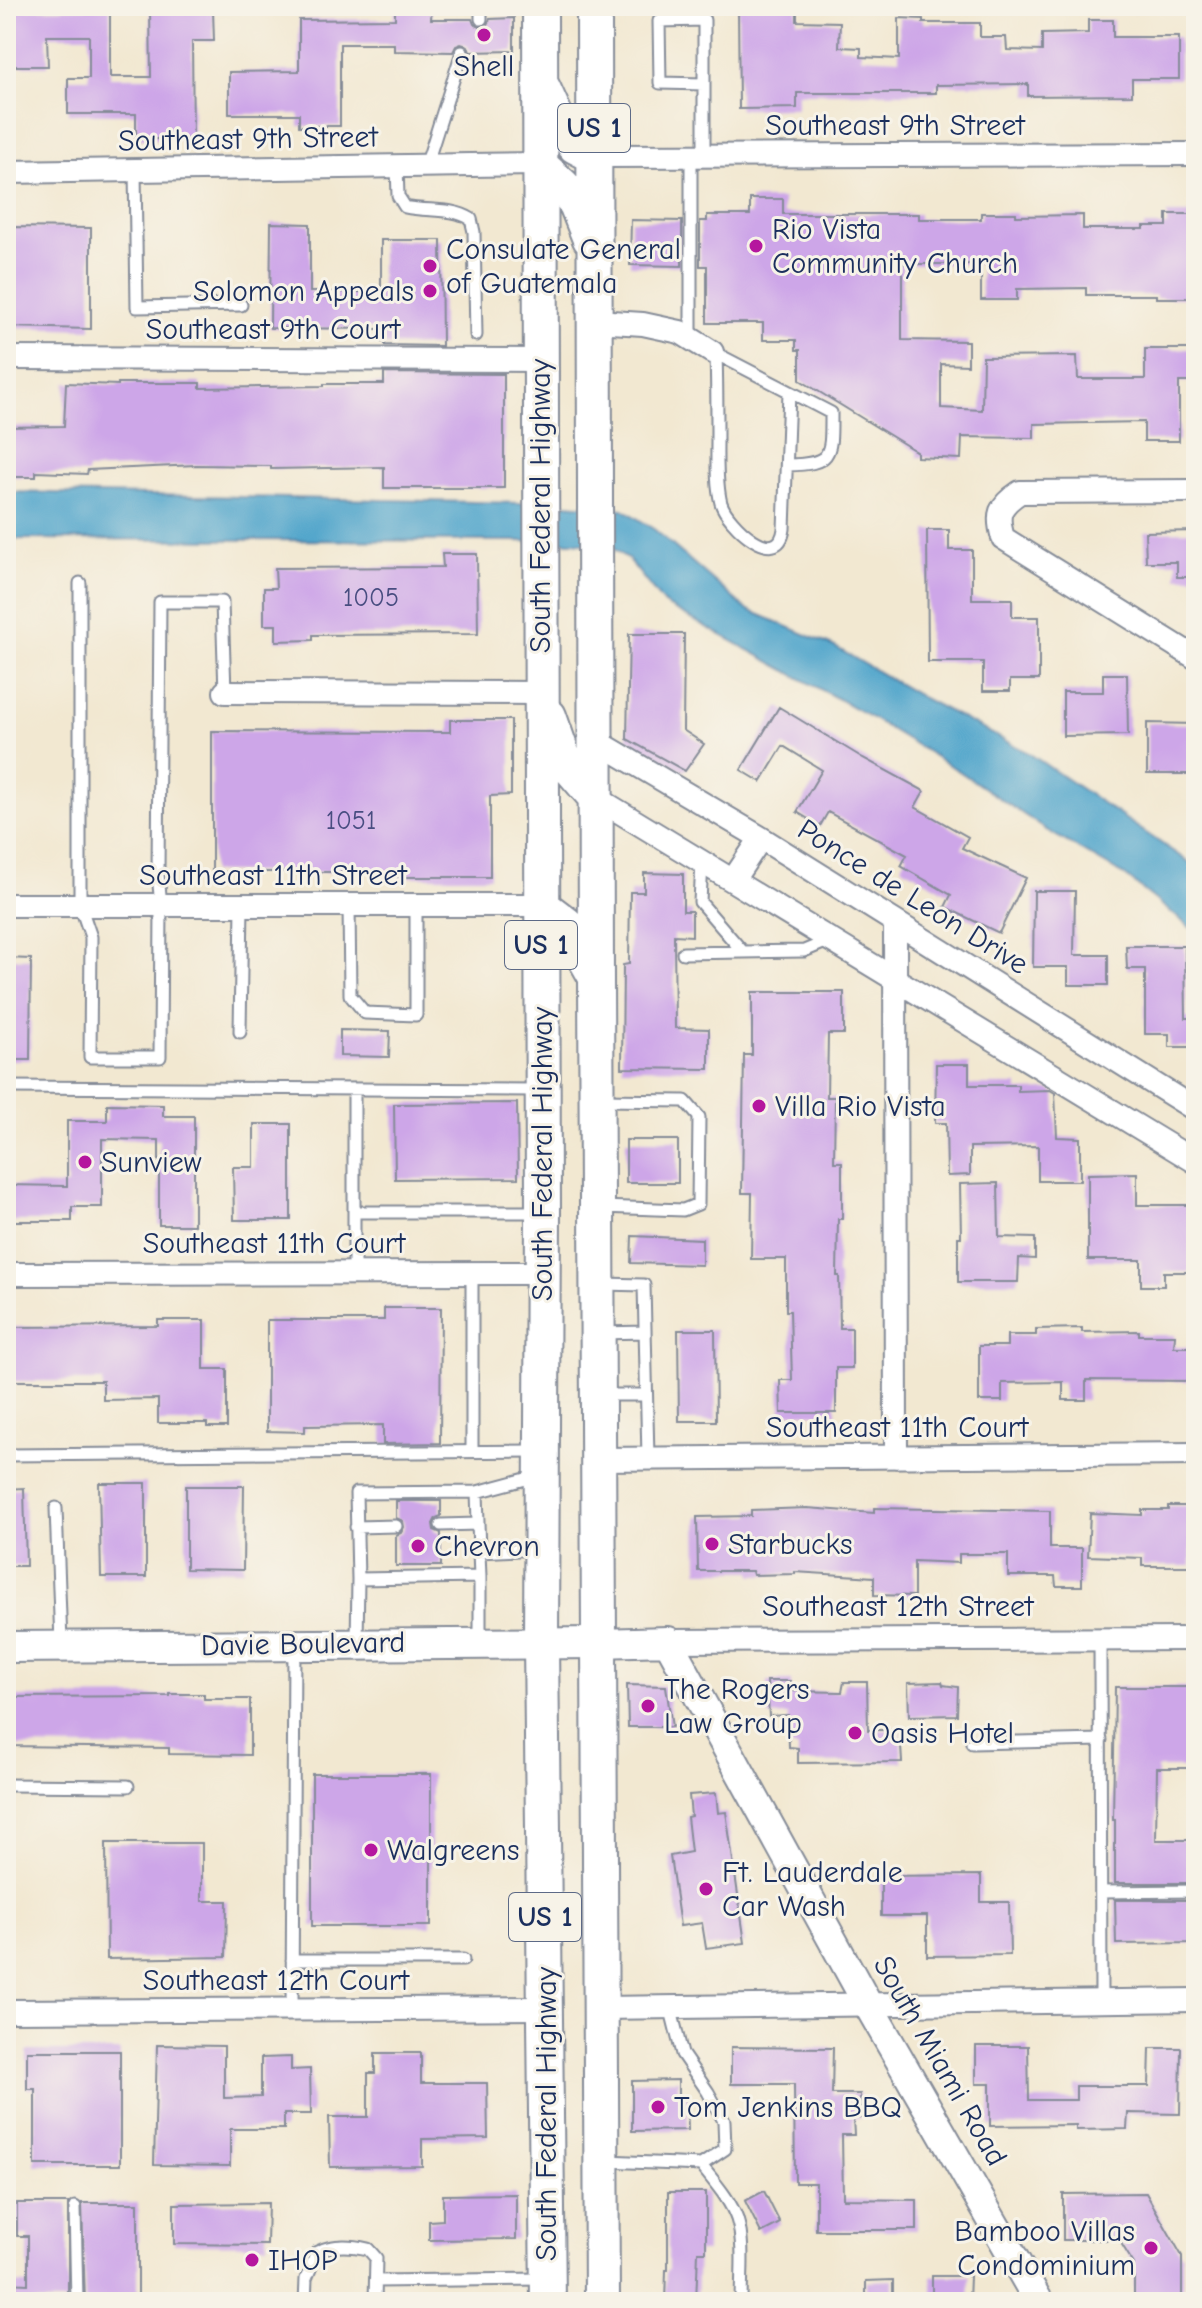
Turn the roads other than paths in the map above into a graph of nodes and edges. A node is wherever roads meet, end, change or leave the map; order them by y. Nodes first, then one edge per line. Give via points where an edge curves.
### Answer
1 (540, 6) edge
2 (594, 6) edge
3 (462, 52) dead end
4 (540, 80) junction
5 (704, 84) junction
6 (1196, 154) edge
7 (594, 156) junction
8 (698, 156) junction
9 (539, 164) junction
10 (397, 166) junction
11 (426, 166) junction
12 (135, 170) junction
13 (6, 172) edge
14 (595, 251) junction
15 (241, 305) dead end
16 (595, 321) junction
17 (476, 335) dead end
18 (691, 339) junction
19 (714, 353) junction
20 (6, 358) edge
21 (540, 360) junction
22 (789, 392) junction
23 (788, 465) junction
24 (1196, 491) edge
25 (80, 583) dead end
26 (1196, 658) edge
27 (225, 692) joint
28 (541, 693) junction
29 (595, 740) junction
30 (595, 797) junction
31 (761, 838) junction
32 (702, 862) junction
33 (733, 880) junction
34 (6, 905) edge
35 (80, 905) junction
36 (161, 905) junction
37 (242, 905) junction
38 (349, 905) junction
39 (416, 905) junction
40 (541, 905) junction
41 (895, 922) junction
42 (831, 940) junction
43 (743, 952) junction
44 (683, 953) dead end
45 (596, 978) junction
46 (896, 979) junction
47 (240, 1032) dead end
48 (6, 1087) edge
49 (354, 1089) junction
50 (542, 1090) junction
51 (596, 1100) junction
52 (1196, 1110) edge
53 (1196, 1162) edge
54 (597, 1207) junction
55 (354, 1212) junction
56 (543, 1212) junction
57 (354, 1273) junction
58 (472, 1273) junction
59 (543, 1273) junction
60 (6, 1274) edge
61 (597, 1284) junction
62 (645, 1332) junction
63 (597, 1333) junction
64 (598, 1395) junction
65 (646, 1395) junction
66 (472, 1451) junction
67 (1196, 1454) edge
68 (6, 1455) edge
69 (896, 1457) junction
70 (648, 1458) junction
71 (598, 1459) junction
72 (542, 1463) junction
73 (477, 1492) junction
74 (56, 1508) dead end
75 (478, 1524) junction
76 (441, 1525) dead end
77 (396, 1526) dead end
78 (356, 1527) junction
79 (541, 1549) junction
80 (479, 1552) junction
81 (480, 1577) junction
82 (358, 1579) junction
83 (1100, 1639) junction
84 (1196, 1639) edge
85 (668, 1641) junction
86 (541, 1642) junction
87 (480, 1643) junction
88 (600, 1643) junction
89 (294, 1644) junction
90 (357, 1644) junction
91 (6, 1647) edge
92 (61, 1647) junction
93 (1101, 1740) junction
94 (972, 1743) dead end
95 (6, 1785) edge
96 (128, 1786) dead end
97 (1196, 1891) edge
98 (1101, 1892) junction
99 (292, 1960) junction
100 (463, 1960) dead end
101 (1196, 2000) edge
102 (1101, 2001) junction
103 (867, 2003) junction
104 (670, 2006) junction
105 (546, 2008) junction
106 (601, 2008) junction
107 (292, 2010) junction
108 (6, 2011) edge
109 (602, 2161) junction
110 (701, 2165) junction
111 (75, 2207) dead end
112 (376, 2281) junction
113 (548, 2294) edge
114 (77, 2302) edge
115 (305, 2302) edge
116 (375, 2302) edge
117 (602, 2302) edge
118 (741, 2302) edge
119 (1039, 2302) edge

1 - 4 main road, South Federal Highway / US 1
2 - 7 main road, US 1
3 - 11 lane
4 - 7 main road via 575,146
4 - 9 main road, South Federal Highway / US 1
5 - 5 lane via 704,20 659,21 660,83
5 - 8 lane
6 - 8 street, Southeast 9th Street
7 - 8 street, Southeast 9th Street
7 - 14 main road, US 1
8 - 18 lane
9 - 11 street, Southeast 9th Street
9 - 14 main road via 576,204
9 - 21 main road, South Federal Highway / US 1
10 - 11 street, Southeast 9th Street
10 - 12 street, Southeast 9th Street
10 - 17 lane via 398,196 405,207 460,212 471,219
12 - 13 street, Southeast 9th Street
12 - 15 lane via 137,307
14 - 16 main road, US 1
16 - 18 street via 643,324
16 - 29 main road, South Federal Highway / US 1
18 - 19 street
19 - 22 lane
19 - 23 lane via 721,505 729,519 758,543 777,545 783,539
20 - 21 street, Southeast 9th Court
21 - 28 main road, South Federal Highway / US 1
22 - 23 lane
22 - 23 lane via 831,413 831,437 827,455 816,464
24 - 26 street via 1020,492 1004,503 998,521 1003,538
25 - 35 lane
27 - 28 street
27 - 36 lane via 222,602 160,602
28 - 30 main road via 565,762
28 - 40 main road, South Federal Highway / US 1
29 - 30 main road, South Federal Highway / US 1
29 - 31 street, Ponce de Leon Drive
30 - 32 street
30 - 45 main road, South Federal Highway / US 1
31 - 33 street
31 - 41 street, Ponce de Leon Drive
32 - 33 street
32 - 43 lane via 700,902
33 - 42 street
34 - 35 street, Southeast 11th Street
35 - 36 street, Southeast 11th Street
35 - 36 lane via 91,937 90,1057 160,1057
36 - 37 street, Southeast 11th Street
37 - 38 street, Southeast 11th Street
37 - 47 lane
38 - 39 street, Southeast 11th Street
38 - 39 lane via 350,995 365,1013 416,1015
39 - 40 street, Southeast 11th Street
40 - 45 main road via 566,924
40 - 50 main road, South Federal Highway / US 1
41 - 46 street
41 - 52 street, Ponce de Leon Drive
42 - 43 lane via 804,951
42 - 46 street
43 - 44 lane
45 - 51 main road, US 1
46 - 53 street
46 - 69 street
48 - 49 lane
49 - 50 lane
49 - 55 lane
50 - 56 main road, South Federal Highway / US 1
51 - 54 main road, South Federal Highway / US 1
51 - 54 lane via 685,1101 699,1117 698,1204 683,1210
54 - 61 main road, South Federal Highway / US 1
55 - 56 lane
55 - 57 lane
56 - 59 main road, South Federal Highway / US 1
57 - 58 street, Southeast 11th Court
57 - 60 street, Southeast 11th Court
58 - 59 street, Southeast 11th Court
58 - 66 lane
59 - 72 main road, South Federal Highway / US 1
61 - 62 lane via 644,1285
61 - 63 main road, South Federal Highway / US 1
62 - 63 lane
62 - 65 lane
63 - 64 main road, South Federal Highway / US 1
64 - 65 lane
64 - 71 main road, South Federal Highway / US 1
65 - 70 lane
66 - 68 lane
66 - 72 lane
67 - 69 street, Southeast 11th Court
69 - 70 street, Southeast 11th Court
70 - 71 street, Southeast 11th Court
71 - 88 main road, South Federal Highway / US 1
72 - 73 lane
72 - 79 main road, South Federal Highway / US 1
73 - 75 lane
73 - 78 lane via 356,1493
74 - 92 lane
75 - 76 lane
75 - 80 lane
77 - 78 lane
78 - 82 lane
79 - 80 lane
79 - 86 main road, South Federal Highway / US 1
80 - 81 lane
81 - 82 lane
81 - 87 lane
82 - 90 lane
83 - 84 street, Southeast 12th Street
83 - 85 street, Southeast 12th Street
83 - 93 lane
85 - 88 street, Southeast 12th Street
85 - 103 street, South Miami Road
86 - 87 main road, Davie Boulevard
86 - 88 main road, Davie Boulevard
86 - 105 main road, South Federal Highway / US 1
87 - 90 main road, Davie Boulevard
88 - 106 main road, South Federal Highway / US 1
89 - 90 main road, Davie Boulevard
89 - 92 main road, Davie Boulevard
89 - 99 lane
91 - 92 main road, Davie Boulevard
93 - 94 lane
93 - 98 lane
95 - 96 lane
97 - 98 lane
98 - 102 lane
99 - 100 lane
99 - 107 lane
101 - 102 street
102 - 103 street
103 - 104 street
103 - 119 street, South Miami Road
104 - 106 street
104 - 110 lane via 682,2054 724,2121 725,2149
105 - 107 street, Southeast 12th Court
105 - 113 main road, South Federal Highway / US 1
106 - 109 main road, South Federal Highway / US 1
107 - 108 street, Southeast 12th Court
109 - 110 lane
109 - 117 main road, South Federal Highway / US 1
110 - 118 lane via 736,2216
111 - 114 lane
112 - 113 lane
112 - 115 lane via 376,2258 368,2249 325,2248 312,2260
112 - 116 lane

